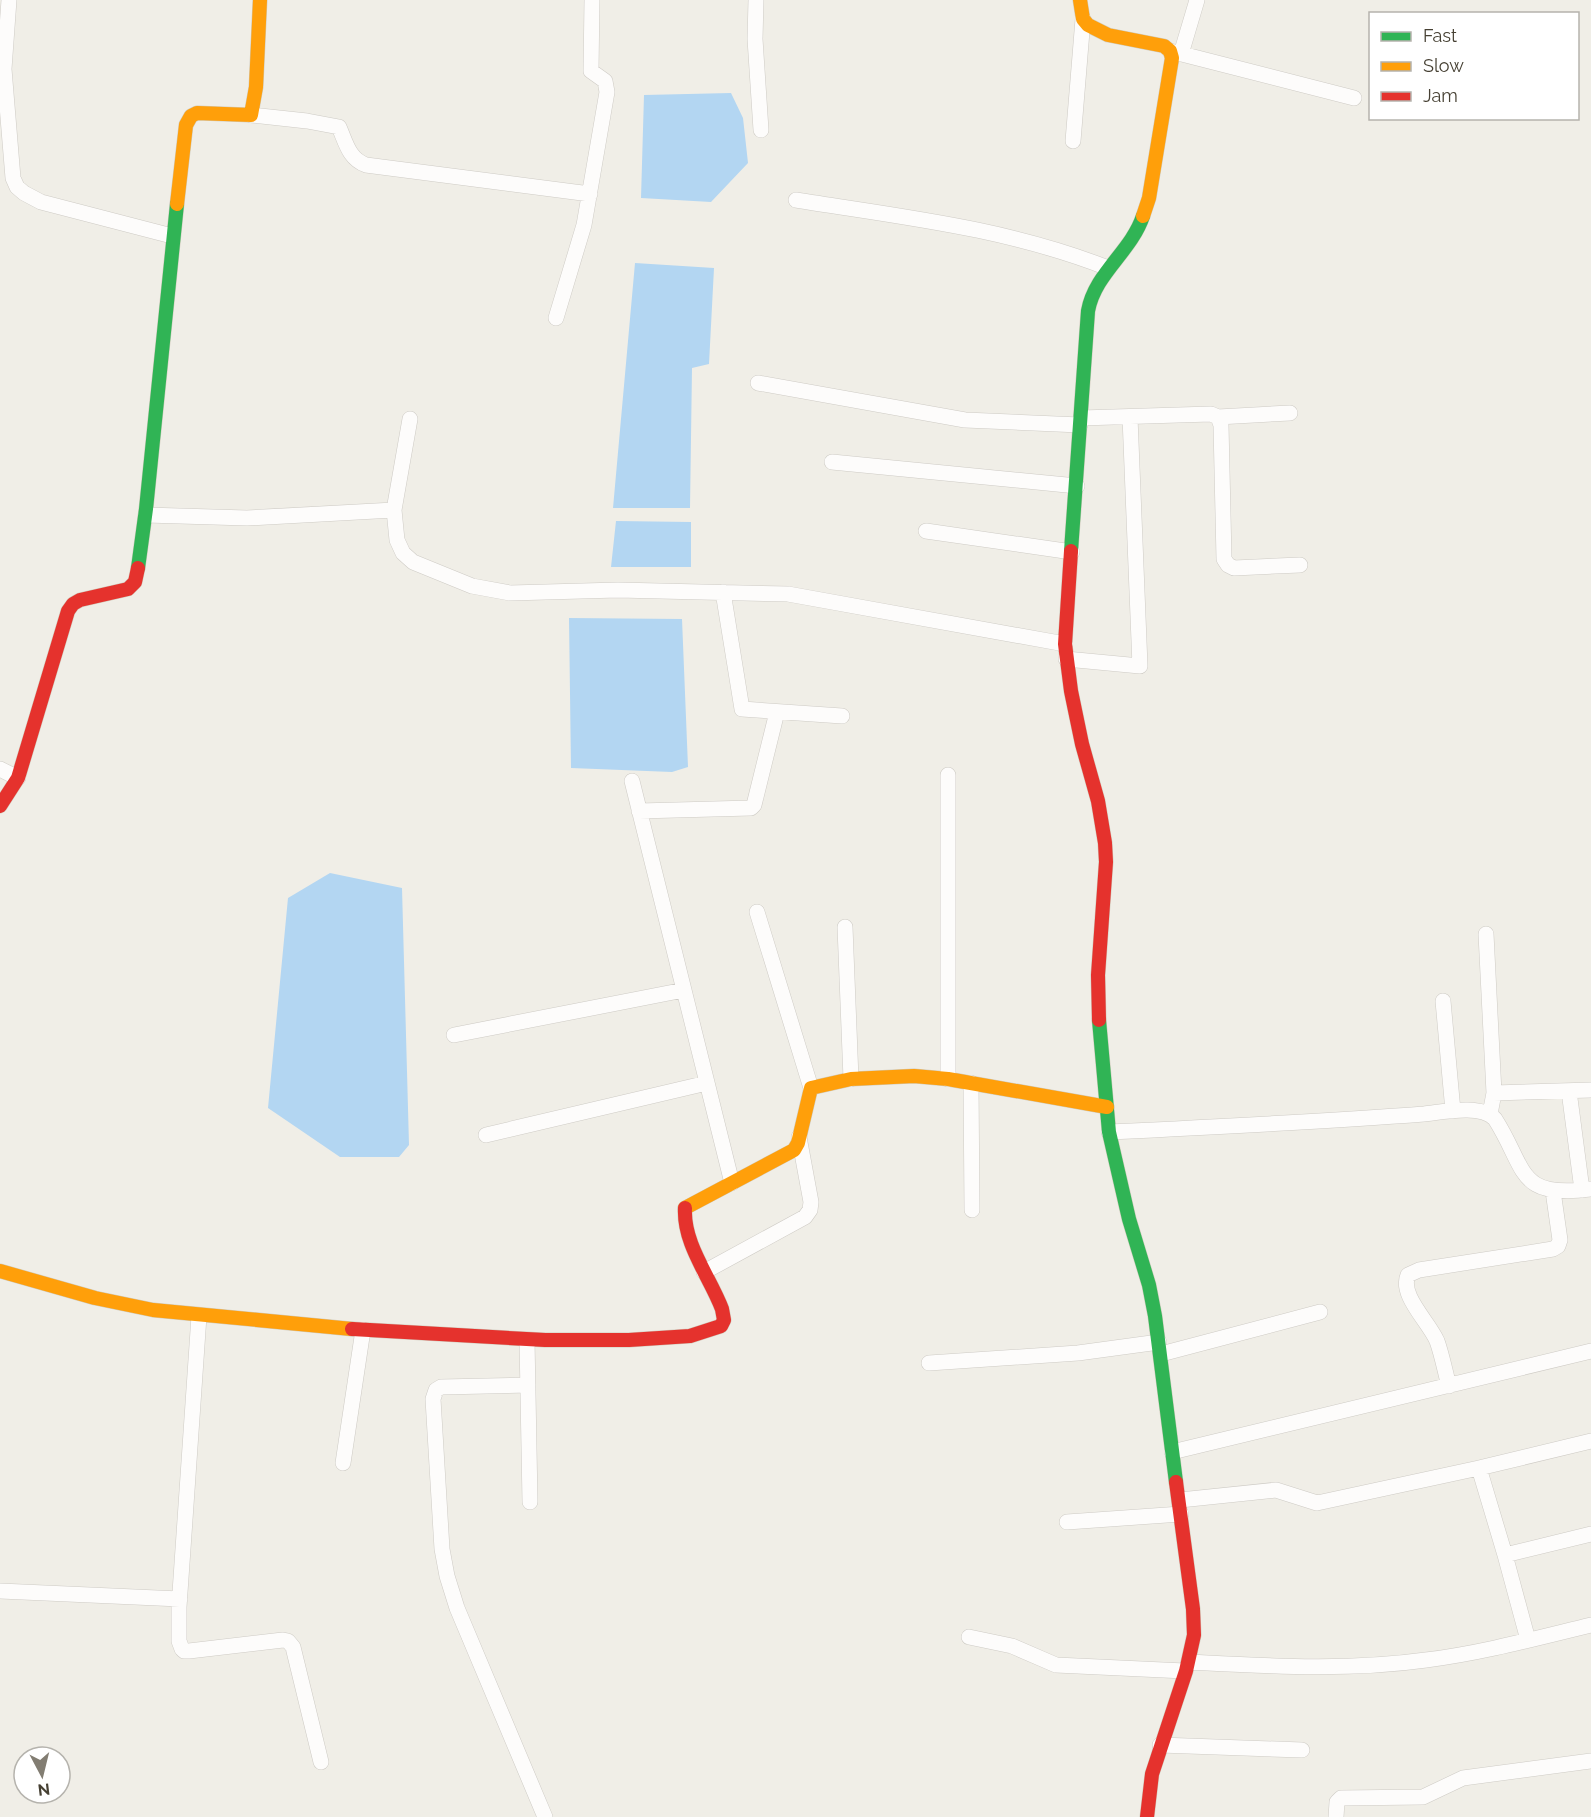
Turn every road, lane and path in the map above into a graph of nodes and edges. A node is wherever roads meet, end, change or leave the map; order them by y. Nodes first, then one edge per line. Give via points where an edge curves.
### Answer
1 (9, 0) edge
2 (260, 0) edge
3 (592, 0) edge
4 (756, 0) edge
5 (1080, 0) edge
6 (1197, 0) edge
7 (1083, 19) junction
8 (1175, 52) junction
9 (2, 68) edge
10 (1354, 98) dead end
11 (251, 115) junction
12 (760, 130) dead end
13 (1073, 141) dead end
14 (0, 186) edge
15 (17, 187) junction
16 (590, 194) junction
17 (796, 200) dead end
18 (172, 236) junction
19 (1108, 268) junction
20 (556, 318) dead end
21 (758, 383) dead end
22 (1290, 413) dead end
23 (1130, 417) junction
24 (1218, 417) junction
25 (410, 419) dead end
26 (1080, 421) junction
27 (832, 462) dead end
28 (1077, 486) junction
29 (394, 510) junction
30 (146, 515) junction
31 (926, 531) dead end
32 (1072, 552) junction
33 (1300, 565) dead end
34 (723, 592) junction
35 (1065, 651) junction
36 (777, 712) junction
37 (842, 716) dead end
38 (0, 769) edge
39 (948, 775) dead end
40 (18, 778) junction
41 (632, 781) dead end
42 (0, 806) edge
43 (639, 810) junction
44 (757, 912) dead end
45 (845, 927) dead end
46 (1486, 934) dead end
47 (684, 990) junction
48 (1443, 1001) dead end
49 (454, 1035) dead end
50 (851, 1079) junction
51 (948, 1079) junction
52 (707, 1083) junction
53 (971, 1083) junction
54 (811, 1088) junction
55 (1591, 1090) edge
56 (1569, 1091) junction
57 (1494, 1094) junction
58 (1107, 1107) junction
59 (1453, 1111) junction
60 (1490, 1114) junction
61 (1109, 1132) junction
62 (486, 1135) dead end
63 (799, 1137) junction
64 (732, 1183) junction
65 (1587, 1190) edge
66 (1553, 1191) junction
67 (972, 1210) dead end
68 (0, 1271) edge
69 (704, 1272) junction
70 (1320, 1312) dead end
71 (199, 1316) junction
72 (363, 1330) junction
73 (527, 1340) junction
74 (1160, 1348) junction
75 (1591, 1352) edge
76 (929, 1363) dead end
77 (528, 1385) junction
78 (1449, 1386) junction
79 (1591, 1441) edge
80 (1172, 1452) junction
81 (343, 1463) dead end
82 (1479, 1468) junction
83 (530, 1502) dead end
84 (1181, 1507) junction
85 (1067, 1522) dead end
86 (1591, 1534) edge
87 (1506, 1555) junction
88 (0, 1591) edge
89 (180, 1599) junction
90 (1591, 1625) edge
91 (969, 1637) dead end
92 (1528, 1640) junction
93 (1187, 1666) junction
94 (1160, 1745) junction
95 (1302, 1750) dead end
96 (1591, 1761) edge
97 (321, 1762) dead end
98 (545, 1817) edge
99 (1147, 1817) edge
100 (1336, 1817) edge

1 - 9 street
2 - 11 street
3 - 16 street via 591,71 605,81 607,92
4 - 12 street
5 - 7 street
6 - 8 street
7 - 8 street via 1097,31
7 - 13 street
8 - 10 street
8 - 19 street via 1149,198 1132,240
9 - 15 street
11 - 16 street via 339,128 351,156 366,165
11 - 18 street via 191,116 186,125
14 - 15 street
15 - 18 street via 58,207
16 - 20 street
17 - 19 street via 985,230 1062,250
18 - 30 street
19 - 26 street via 1091,295 1088,310
21 - 26 street via 965,420
22 - 24 street
23 - 24 street
23 - 26 street
23 - 35 street via 1140,666
24 - 33 street via 1224,559 1234,568
25 - 29 street
26 - 28 street
27 - 28 street
28 - 32 street
29 - 30 street via 247,519
29 - 34 street via 397,540 403,553 413,562 472,586 510,593
30 - 40 street via 133,586 80,600 68,611
31 - 32 street
32 - 35 street
34 - 35 street via 805,596
34 - 36 street via 742,709
35 - 58 street via 1105,843 1098,975
36 - 37 street
36 - 43 street via 751,808
38 - 40 street
39 - 51 street
40 - 42 street
41 - 43 street
43 - 47 street
44 - 54 street
45 - 50 street
46 - 57 street
47 - 49 street
47 - 52 street
48 - 59 street
50 - 51 street
50 - 54 street
51 - 53 street
52 - 62 street
52 - 64 street
53 - 58 street
53 - 67 street
54 - 63 street
55 - 56 street
56 - 57 street
56 - 65 street
57 - 60 street
58 - 61 street
59 - 60 street
59 - 61 street via 1276,1125
60 - 66 street via 1521,1170 1535,1186
61 - 74 street via 1149,1285
63 - 64 street via 794,1150
63 - 69 street via 810,1210 805,1217
64 - 69 street via 685,1208 685,1219
65 - 66 street
66 - 78 street via 1560,1240 1553,1249 1408,1275 1408,1293 1436,1338
68 - 71 street via 117,1303
69 - 73 street via 723,1315 716,1330 655,1340
70 - 74 street
71 - 72 street
71 - 89 street
72 - 73 street
72 - 81 street
73 - 77 street
74 - 76 street
74 - 80 street
75 - 78 street
77 - 83 street
77 - 98 street via 441,1388 432,1399 447,1576
78 - 80 street
79 - 82 street
80 - 84 street
82 - 84 street via 1317,1503 1276,1490
82 - 87 street
84 - 85 street
84 - 93 street via 1194,1635
86 - 87 street
87 - 92 street
88 - 89 street
89 - 97 street via 179,1641 184,1651 288,1641
90 - 92 street
91 - 93 street via 1012,1646 1056,1665
92 - 93 street via 1426,1660 1369,1666
93 - 94 street
94 - 95 street
94 - 99 street
96 - 100 street via 1463,1778 1423,1797 1341,1798

